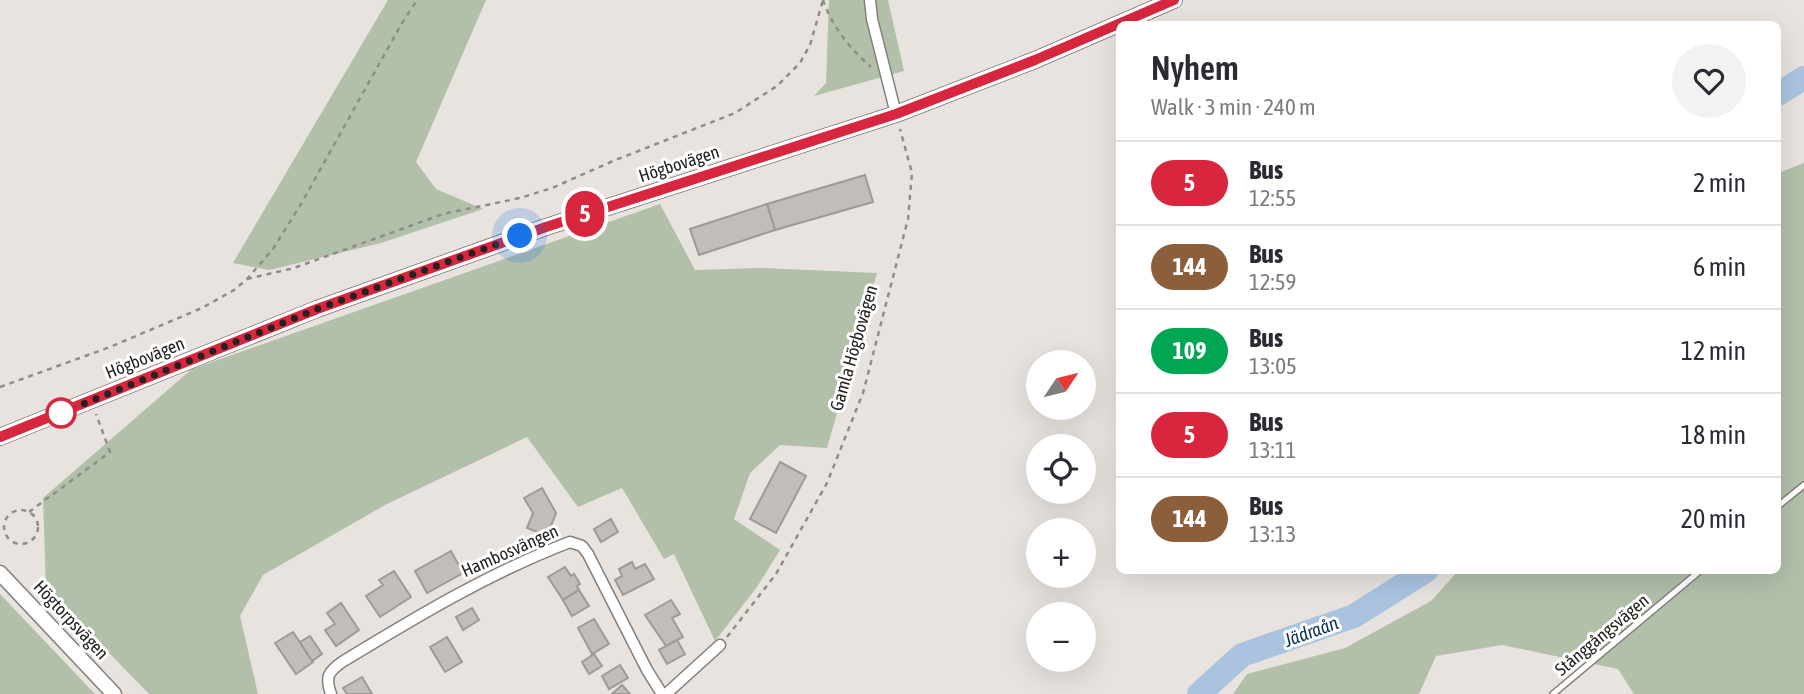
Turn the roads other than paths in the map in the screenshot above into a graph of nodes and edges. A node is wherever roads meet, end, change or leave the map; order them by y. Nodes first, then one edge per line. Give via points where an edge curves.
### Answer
1 (870, 0) edge
2 (1174, 0) edge
3 (1125, 21) edge
4 (1116, 25) edge
5 (896, 114) junction
6 (0, 437) edge
7 (1804, 485) edge
8 (1781, 504) edge
9 (0, 573) edge
10 (1696, 574) edge
11 (720, 645) road end
12 (114, 694) edge
13 (331, 694) edge
14 (664, 694) edge
15 (1553, 694) edge

1 - 5 street
2 - 3 main road, Högbovägen
4 - 5 main road, Högbovägen
5 - 6 main road, Högbovägen via 520,236 317,309
7 - 8 lane
9 - 12 street, Högtorpsvägen
10 - 15 lane, Stånggångsvägen
11 - 14 street
13 - 14 street, Hambosvängen via 327,676 342,662 437,604 570,542 588,554 646,670

